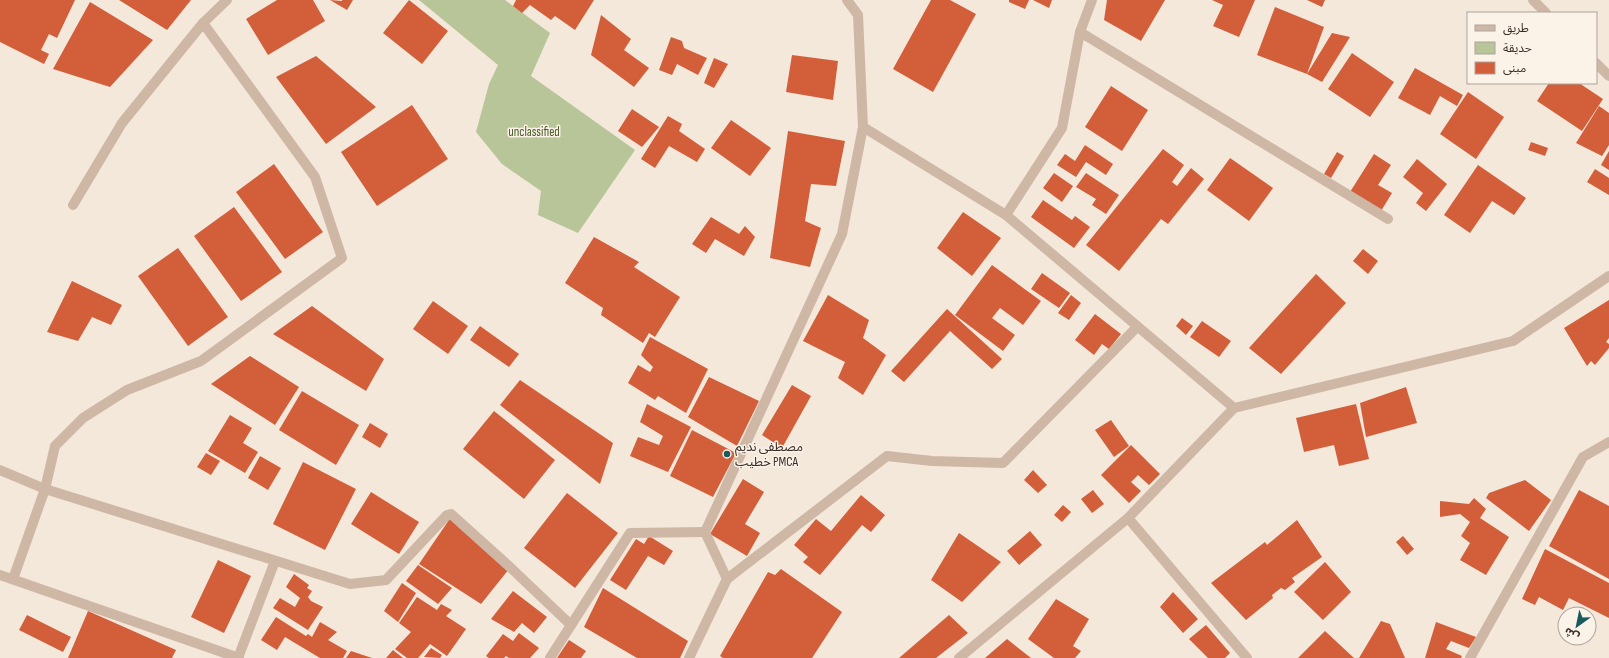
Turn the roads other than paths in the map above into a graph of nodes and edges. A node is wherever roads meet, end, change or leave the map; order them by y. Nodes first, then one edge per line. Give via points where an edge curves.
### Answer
1 (227, 0) edge
2 (847, 0) edge
3 (1092, 0) edge
4 (1533, 0) edge
5 (1545, 12) edge
6 (203, 23) junction
7 (1080, 32) junction
8 (1597, 64) edge
9 (1609, 76) edge
10 (863, 127) junction
11 (73, 205) dead end
12 (1006, 215) junction
13 (1388, 220) dead end
14 (1609, 276) edge
15 (1137, 327) junction
16 (1234, 408) junction
17 (1609, 442) edge
18 (0, 470) edge
19 (45, 489) junction
20 (1128, 518) junction
21 (705, 532) junction
22 (275, 561) junction
23 (0, 575) edge
24 (13, 579) junction
25 (726, 579) junction
26 (571, 624) junction
27 (238, 658) edge
28 (550, 658) edge
29 (689, 658) edge
30 (959, 658) edge
31 (1247, 658) edge
32 (1470, 658) edge

1 - 6 street
2 - 10 street via 858,15
3 - 7 street
4 - 5 street
6 - 11 street via 122,123
6 - 19 street via 315,177 342,258 201,361 127,390 83,418 55,446
7 - 12 street via 1062,128
7 - 13 street
8 - 9 street
10 - 12 street
10 - 21 street via 842,234
12 - 15 street
14 - 16 street via 1513,341
15 - 16 street
15 - 25 street via 1003,463 932,461 887,456
16 - 20 street
17 - 32 street via 1583,456
18 - 19 street
19 - 22 street
19 - 24 street
20 - 30 street
20 - 31 street
21 - 25 street
21 - 26 street via 630,533
22 - 26 street via 350,584 386,580 447,515 451,514
22 - 27 street
23 - 24 street
24 - 27 street
25 - 29 street
26 - 28 street

